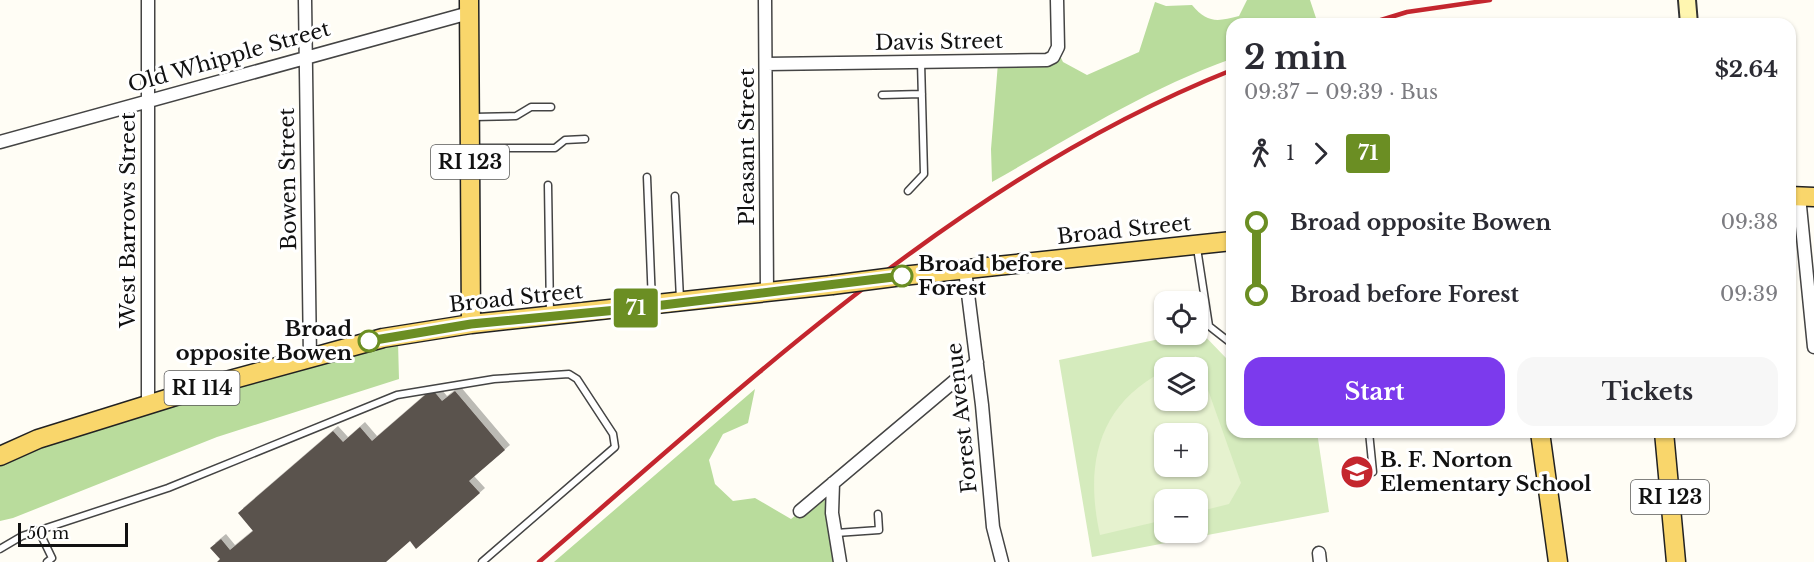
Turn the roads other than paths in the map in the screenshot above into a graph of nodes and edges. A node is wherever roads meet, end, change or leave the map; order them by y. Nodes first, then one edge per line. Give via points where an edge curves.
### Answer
1 (148, 0) edge
2 (305, 0) edge
3 (765, 0) edge
4 (1057, 0) edge
5 (1687, 0) edge
6 (469, 6) edge
7 (1689, 18) edge
8 (306, 56) junction
9 (921, 62) junction
10 (766, 64) junction
11 (922, 94) junction
12 (882, 95) dead end
13 (148, 100) junction
14 (551, 107) dead end
15 (470, 117) junction
16 (585, 139) dead end
17 (0, 142) edge
18 (470, 148) junction
19 (647, 177) dead end
20 (548, 185) dead end
21 (908, 190) dead end
22 (675, 196) dead end
23 (1801, 196) edge
24 (1226, 242) edge
25 (1197, 245) junction
26 (965, 270) junction
27 (767, 293) junction
28 (680, 303) junction
29 (652, 306) junction
30 (550, 317) junction
31 (471, 324) junction
32 (1226, 339) edge
33 (1814, 347) edge
34 (310, 358) junction
35 (977, 362) junction
36 (148, 405) junction
37 (1369, 438) edge
38 (1541, 438) edge
39 (1665, 438) edge
40 (0, 456) edge
41 (1372, 472) dead end
42 (833, 483) junction
43 (800, 511) dead end
44 (879, 514) dead end
45 (39, 531) junction
46 (836, 533) junction
47 (0, 549) edge
48 (47, 562) edge
49 (482, 562) edge
50 (840, 562) edge
51 (1002, 562) edge
52 (1558, 562) edge
53 (1676, 562) edge

1 - 13 street, West Barrows Street
2 - 8 street, Bowen Street
3 - 10 street, Pleasant Street
4 - 9 street, Davis Street via 1058,47 1047,60
5 - 7 main road
6 - 8 street, Old Whipple Street
6 - 15 main road, RI 123
8 - 13 street, Old Whipple Street
8 - 34 street, Bowen Street
9 - 10 street, Davis Street
9 - 11 lane
10 - 27 street, Pleasant Street
11 - 12 lane
11 - 21 lane via 924,174
13 - 17 street, Old Whipple Street
13 - 36 street, West Barrows Street
14 - 15 lane via 531,107 516,116
15 - 18 main road, RI 123
16 - 18 lane via 565,141 555,148
18 - 31 main road, RI 123
19 - 29 lane
20 - 30 lane
22 - 28 lane
23 - 33 street
24 - 25 main road, Broad Street / RI 114
25 - 26 main road, Broad Street / RI 114
25 - 32 lane via 1209,326
26 - 27 main road, Broad Street / RI 114, bridge
26 - 35 street, Forest Avenue
27 - 28 main road, Broad Street / RI 114
28 - 29 main road, Broad Street / RI 114
29 - 30 main road, Broad Street / RI 114
30 - 31 main road, Broad Street / RI 114
31 - 34 main road, Broad Street / RI 114 via 383,338
34 - 36 main road, Broad Street / RI 114
35 - 42 street
35 - 51 street, Forest Avenue via 993,527
36 - 40 main road, Broad Street / RI 114 via 38,439
37 - 41 lane
38 - 52 main road
39 - 53 main road, RI 123
42 - 43 street
42 - 46 street
44 - 46 lane via 879,530
45 - 47 lane
45 - 48 lane via 52,558
45 - 49 lane via 168,488 397,395 494,380 569,374 613,434 615,447
46 - 50 street

